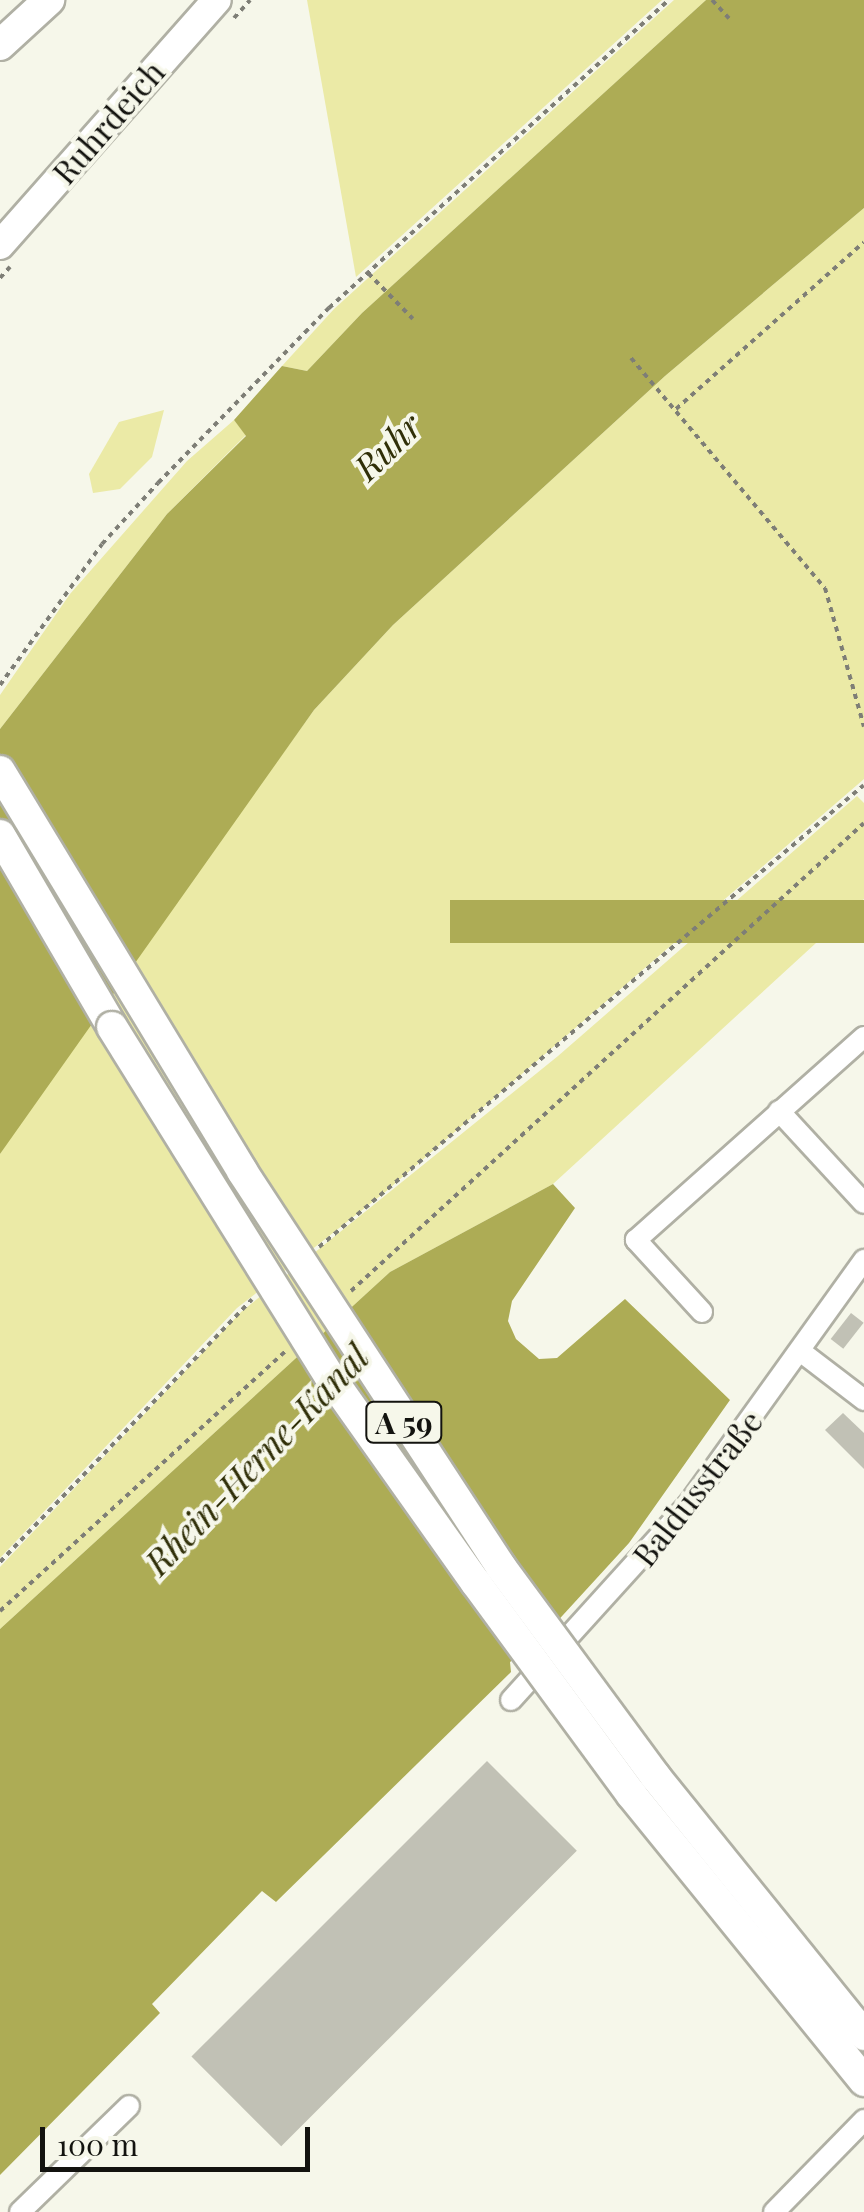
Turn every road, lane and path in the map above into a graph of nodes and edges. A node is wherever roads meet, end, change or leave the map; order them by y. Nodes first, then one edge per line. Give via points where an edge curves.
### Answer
1 (19, 0) edge
2 (49, 0) edge
3 (216, 0) edge
4 (668, 0) edge
5 (712, 0) edge
6 (0, 17) edge
7 (729, 18) dead end
8 (0, 46) edge
9 (864, 242) edge
10 (0, 245) edge
11 (368, 273) junction
12 (413, 319) dead end
13 (632, 358) dead end
14 (676, 410) junction
15 (0, 684) edge
16 (864, 727) edge
17 (0, 770) edge
18 (864, 785) edge
19 (864, 822) edge
20 (0, 834) edge
21 (864, 1037) edge
22 (778, 1111) junction
23 (864, 1202) edge
24 (309, 1255) dead end
25 (864, 1260) edge
26 (256, 1296) dead end
27 (338, 1303) dead end
28 (702, 1312) dead end
29 (294, 1344) dead end
30 (800, 1351) junction
31 (864, 1400) edge
32 (0, 1562) edge
33 (0, 1611) edge
34 (511, 1700) dead end
35 (864, 2035) edge
36 (864, 2082) edge
37 (129, 2106) dead end
38 (864, 2120) edge
39 (20, 2212) edge
40 (774, 2212) edge

1 - 6 highway
2 - 8 highway
3 - 10 main road, Ruhrdeich
4 - 11 path
5 - 7 path
9 - 14 path
11 - 12 path
11 - 15 path via 102,544
13 - 14 path
14 - 16 path via 825,588
17 - 35 highway, A 59, bridge via 242,1171 501,1567 655,1776
18 - 24 path
19 - 27 path
20 - 36 highway, A 59, bridge via 341,1393 631,1794
21 - 22 street
22 - 23 street
22 - 28 street via 636,1240
25 - 30 street, Baldusstraße
26 - 32 path
29 - 33 path
30 - 31 street
30 - 34 street, Baldusstraße via 643,1560
37 - 39 street
38 - 40 street

